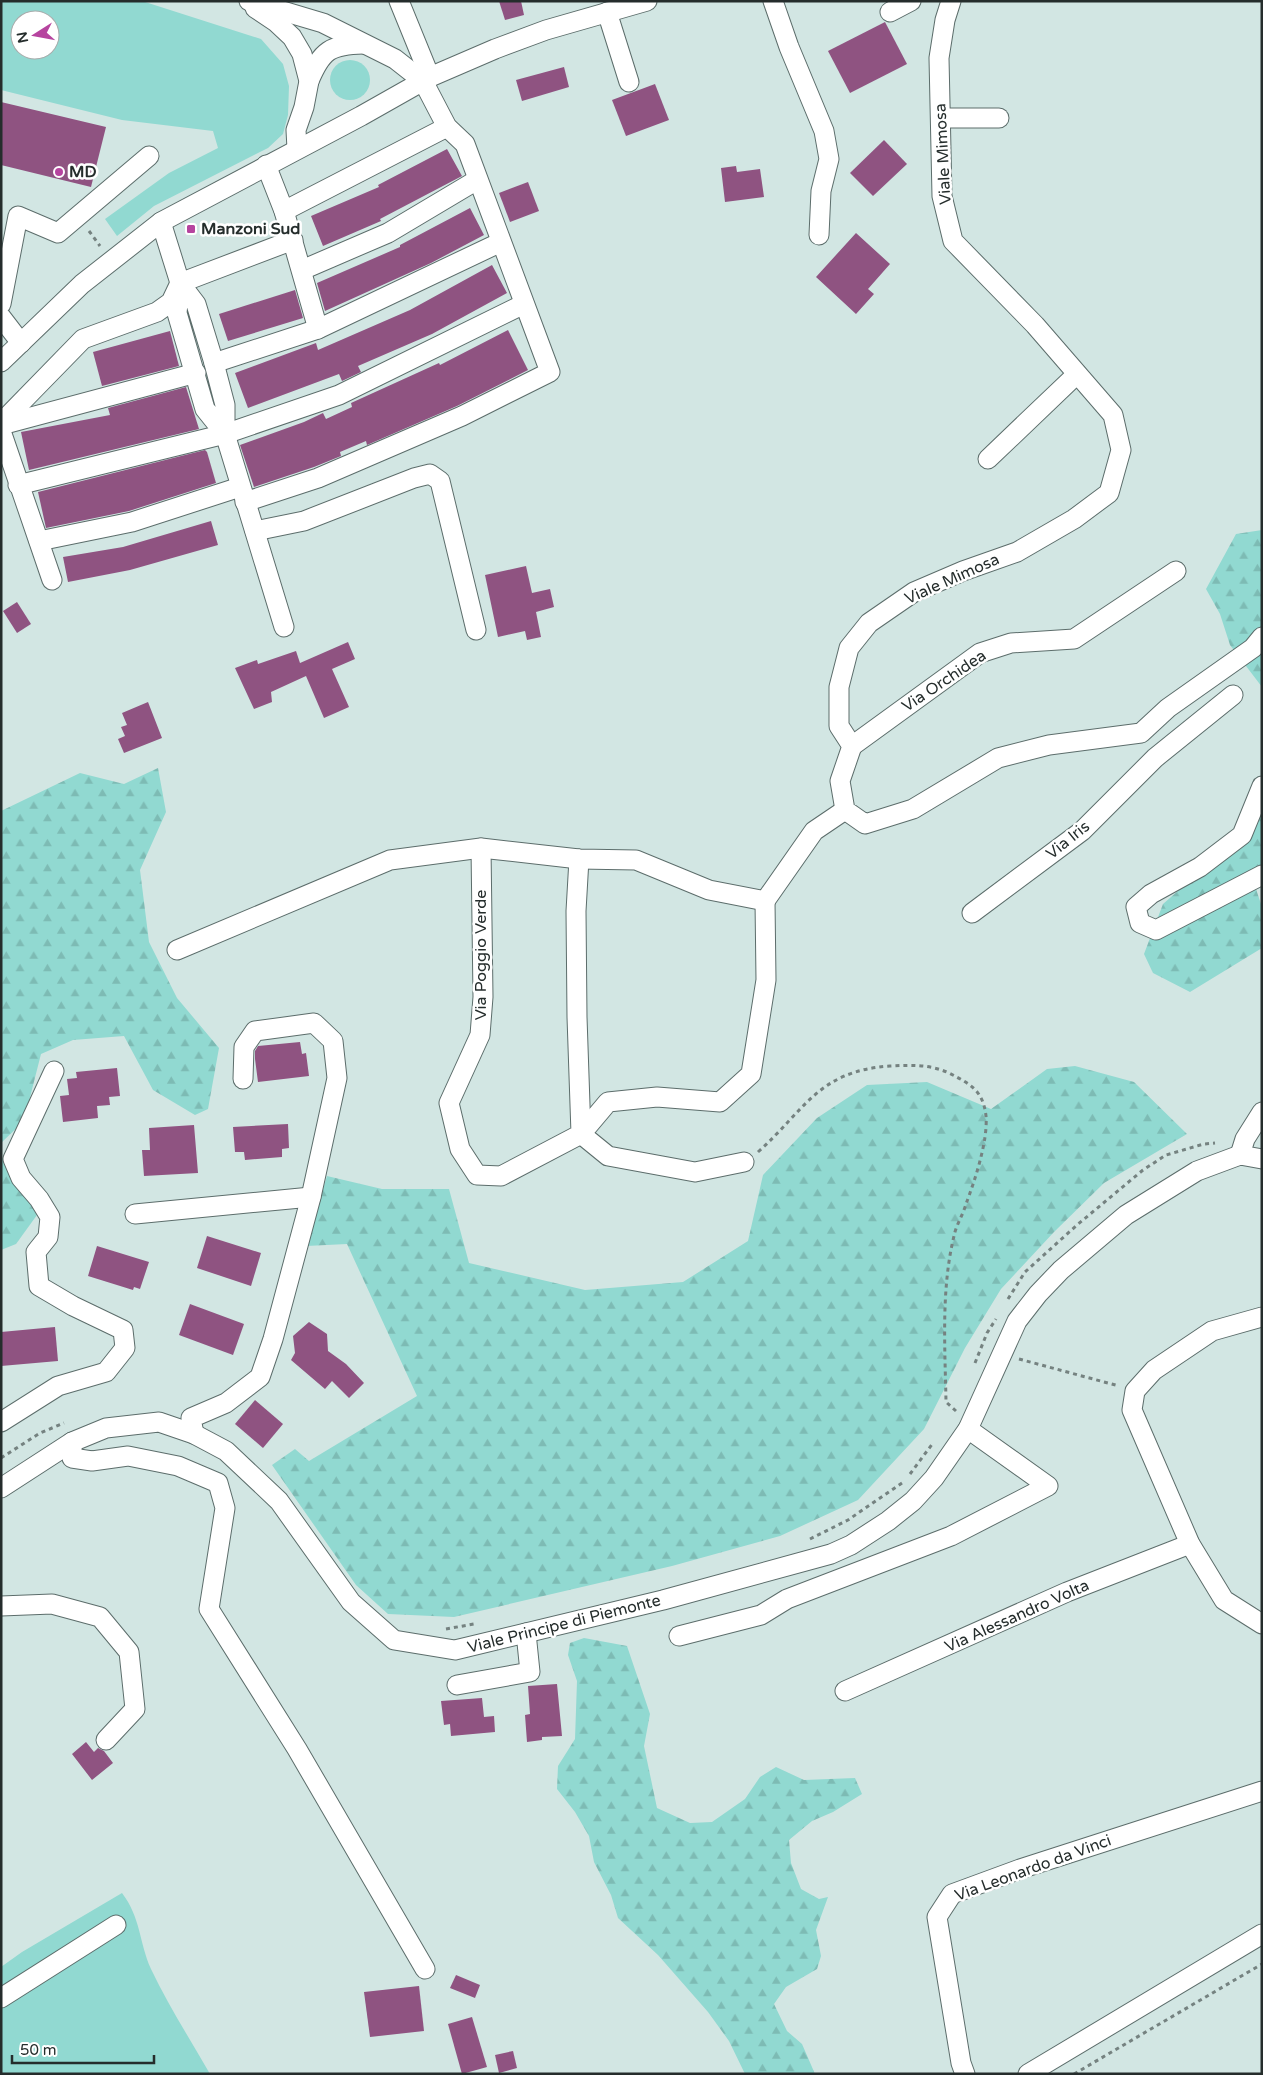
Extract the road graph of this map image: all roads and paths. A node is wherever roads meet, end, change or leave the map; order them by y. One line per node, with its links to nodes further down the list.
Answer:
1 (248, 1): 9 (street); 11 (street)
2 (399, 1): 10 (street)
3 (647, 1): 7 (street)
4 (773, 1): 23 (street)
5 (911, 1): 8 (street)
6 (951, 1): 13 (street, Viale Mimosa)
7 (600, 9): 10 (street); 12 (street)
8 (890, 12)
9 (365, 44): 10 (street); 11 (street)
10 (427, 79): 15 (street); 16 (street)
11 (309, 81): 16 (street)
12 (629, 82)
13 (941, 118): 14 (street); 37 (street, Viale Mimosa)
14 (999, 118)
15 (447, 127): 19 (street); 20 (street)
16 (297, 149): 18 (street)
17 (149, 156): 21 (street)
18 (266, 165): 20 (street); 22 (street)
19 (477, 180): 25 (street); 27 (street)
20 (284, 210): 24 (street)
21 (78, 216): 26 (path); 29 (street)
22 (161, 222): 26 (street); 28 (street)
23 (819, 235)
24 (293, 240): 27 (street); 28 (street)
25 (501, 242): 30 (street); 32 (street)
26 (111, 260): 33 (street)
27 (302, 270): 32 (street)
28 (180, 283): 35 (street); 36 (street); 38 (street)
29 (1, 304)
30 (524, 304): 40 (street); 43 (street)
31 (1, 317): 33 (street)
32 (318, 329): 35 (street)
33 (21, 343): 34 (street)
34 (1, 362)
35 (214, 363): 40 (street)
36 (196, 373): 38 (street); 40 (street)
37 (1077, 374): 41 (street); 53 (street, Viale Mimosa)
38 (1, 424)
39 (1, 431): 42 (street)
40 (225, 434): 42 (street); 43 (street)
41 (988, 460)
42 (18, 485): 45 (street)
43 (243, 495): 44 (street); 45 (street)
44 (255, 531): 48 (street); 49 (street)
45 (39, 541): 47 (street)
46 (1176, 571): 53 (street, Via Orchidea)
47 (52, 580)
48 (284, 627)
49 (476, 630)
50 (1262, 637): 52 (street)
51 (1233, 696): 54 (street, Via Iris)
52 (1141, 733): 54 (street); 56 (street)
53 (852, 746): 56 (street)
54 (1155, 758): 61 (street, Via Iris)
55 (1262, 786): 59 (street)
56 (845, 810): 60 (street)
57 (481, 848): 58 (street); 62 (street); 66 (street, Via Poggio Verde)
58 (579, 859): 60 (street); 66 (street)
59 (1262, 876)
60 (765, 901): 66 (street, Via Poggio Verde)
61 (972, 913)
62 (177, 950)
63 (54, 1072): 81 (street)
64 (243, 1079): 70 (street)
65 (1262, 1112): 67 (street)
66 (581, 1134): 69 (street)
67 (1242, 1147): 68 (street); 72 (path); 75 (street, Viale Principe di Piemonte)
68 (1262, 1159)
69 (744, 1162): 79 (path)
70 (311, 1197): 71 (street); 84 (street)
71 (135, 1214)
72 (1006, 1303)
73 (1262, 1317): 77 (street)
74 (996, 1318): 76 (path)
75 (1002, 1354): 77 (path); 83 (street, Viale Principe di Piemonte)
76 (973, 1369)
77 (1135, 1391): 90 (street)
78 (960, 1403): 79 (path)
79 (956, 1412): 80 (path)
80 (951, 1419)
81 (1, 1422)
82 (66, 1422): 87 (path)
83 (968, 1428): 95 (street, Viale Principe di Piemonte); 96 (street)
84 (194, 1434): 85 (street, Viale Principe di Piemonte); 95 (street, Viale Principe di Piemonte)
85 (72, 1442): 88 (street, Viale Principe di Piemonte); 104 (street)
86 (933, 1442): 89 (path)
87 (1, 1458)
88 (1, 1488)
89 (803, 1541)
90 (1190, 1544): 93 (street); 98 (street, Via Alessandro Volta)
91 (1, 1606): 99 (street)
92 (479, 1624): 94 (path)
93 (1262, 1624)
94 (441, 1629)
95 (526, 1633): 97 (street)
96 (679, 1636)
97 (457, 1686)
98 (845, 1691)
99 (106, 1740)
100 (1262, 1791): 106 (street, Via Leonardo da Vinci)
101 (116, 1924): 105 (street)
102 (1262, 1934): 107 (street)
103 (1262, 1964): 108 (path)
104 (425, 1969)
105 (1, 1998)
106 (965, 2074)
107 (1028, 2074)
108 (1074, 2074)

